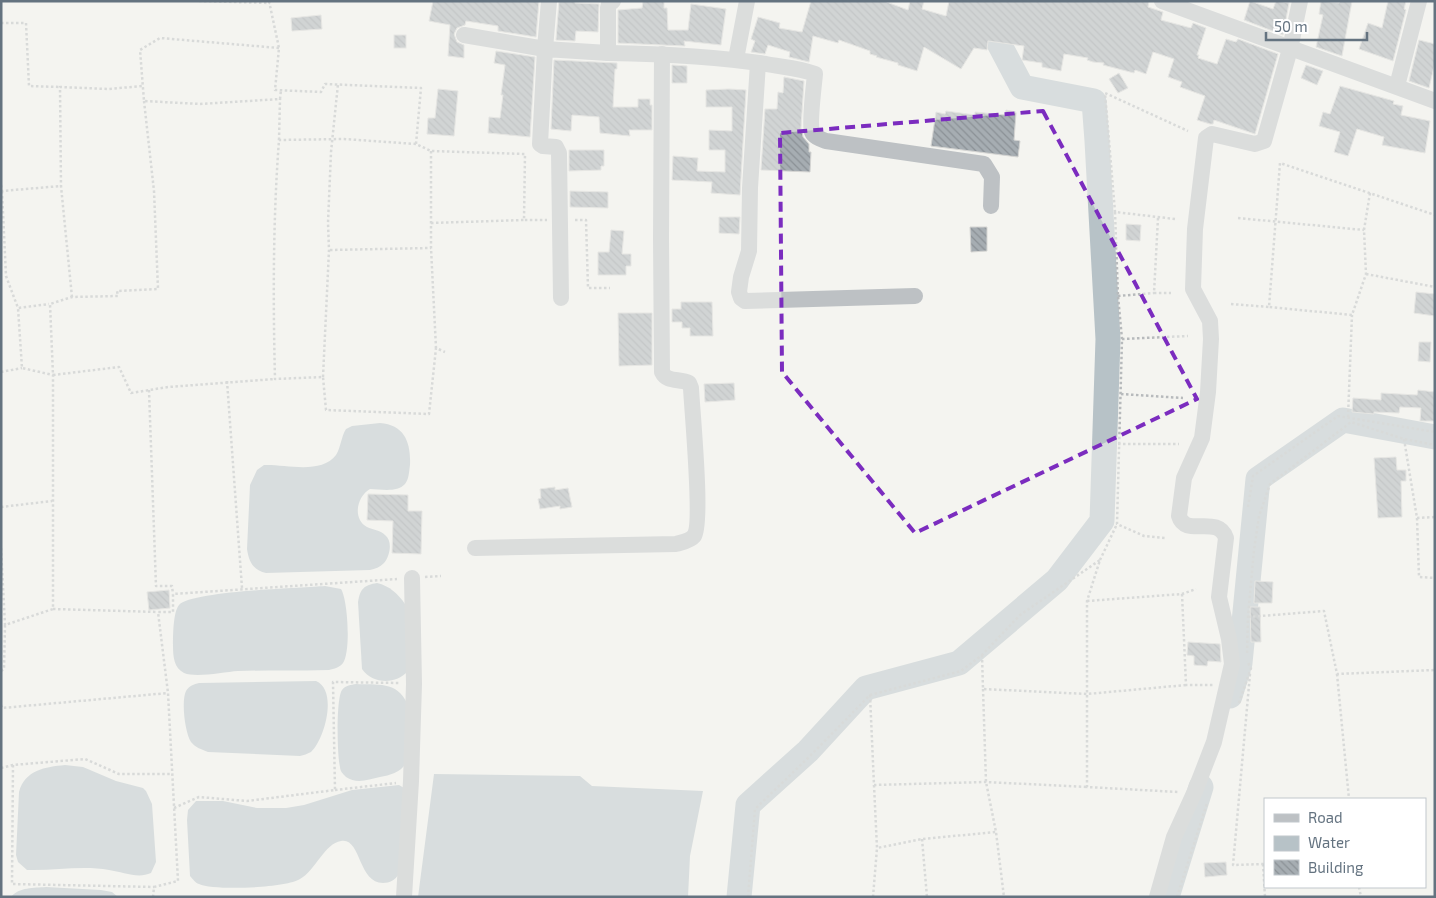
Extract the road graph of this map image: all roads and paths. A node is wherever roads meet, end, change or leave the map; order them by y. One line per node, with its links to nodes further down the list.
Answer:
1 (199, 1): 7 (path)
2 (548, 1): 12 (street)
3 (613, 1): 14 (street)
4 (747, 1): 16 (street)
5 (1300, 1): 13 (street)
6 (1418, 1): 20 (street)
7 (269, 2): 11 (path)
8 (1171, 3): 13 (street)
9 (1, 23): 21 (path)
10 (464, 34): 12 (street)
11 (279, 48): 19 (path); 22 (path)
12 (544, 49): 14 (street); 43 (street)
13 (1290, 49): 20 (street); 141 (street)
14 (608, 53): 15 (street)
15 (662, 54): 16 (street); 90 (street)
16 (736, 59): 17 (street)
17 (758, 63): 35 (street); 54 (street)
18 (338, 84): 22 (path); 27 (path); 29 (path)
19 (143, 86): 21 (path); 24 (path)
20 (1397, 86): 25 (street)
21 (60, 87): 32 (path)
22 (281, 90): 23 (path)
23 (280, 99): 24 (path); 28 (path)
24 (144, 101): 56 (path)
25 (1435, 101)
26 (1188, 131): 37 (path)
27 (332, 139): 28 (path); 29 (path); 48 (path)
28 (279, 140): 71 (path)
29 (416, 144): 30 (path)
30 (431, 150): 42 (path); 45 (path)
31 (1, 185): 33 (path)
32 (61, 186): 33 (path); 56 (path)
33 (2, 191): 36 (path)
34 (1370, 193): 38 (path); 44 (path); 46 (path)
35 (990, 206)
36 (2, 207): 61 (path)
37 (1115, 212): 39 (path); 55 (path)
38 (1435, 215)
39 (1158, 218): 41 (path); 52 (path)
40 (1238, 218): 44 (path)
41 (1175, 219)
42 (524, 220): 43 (path); 45 (path)
43 (561, 220): 51 (path); 57 (street)
44 (1277, 222): 46 (path); 60 (path)
45 (432, 223): 47 (path)
46 (1364, 230): 49 (path)
47 (431, 248): 48 (path); 65 (path)
48 (329, 250): 70 (path)
49 (1366, 274): 50 (path); 62 (path)
50 (1435, 287)
51 (610, 288)
52 (1154, 293): 53 (path); 55 (path)
53 (1171, 293)
54 (915, 296)
55 (1118, 296): 64 (path)
56 (72, 297): 58 (path)
57 (561, 298)
58 (50, 304): 61 (path); 69 (path)
59 (1231, 304): 60 (path)
60 (1269, 306): 62 (path)
61 (18, 308): 67 (path)
62 (1352, 314): 76 (path)
63 (1188, 336): 64 (path)
64 (1122, 339): 74 (path)
65 (436, 348): 66 (path); 70 (path)
66 (445, 352)
67 (22, 368): 68 (path); 69 (path)
68 (1, 372)
69 (53, 375): 73 (path); 82 (path)
70 (323, 377): 71 (path)
71 (275, 379): 72 (path)
72 (227, 381): 73 (path); 95 (path)
73 (150, 390): 97 (path)
74 (1121, 394): 75 (path); 79 (path)
75 (1184, 398)
76 (1348, 417): 77 (path); 84 (path)
77 (1435, 432)
78 (1404, 439): 81 (path); 86 (path); 102 (path)
79 (1118, 444): 80 (path); 87 (path)
80 (1179, 444)
81 (1435, 445)
82 (52, 500): 83 (path); 100 (path)
83 (1, 507)
84 (1248, 507)
85 (1435, 517): 86 (path)
86 (1417, 518): 94 (path)
87 (1117, 524): 88 (path); 91 (path)
88 (1165, 538)
89 (1, 548): 103 (path)
90 (475, 548)
91 (1100, 560): 99 (path); 104 (path)
92 (441, 576): 93 (path)
93 (412, 578): 95 (path); 109 (street)
94 (1435, 578)
95 (242, 588): 97 (path)
96 (1196, 589): 98 (path)
97 (172, 594): 101 (path)
98 (1182, 594): 99 (path); 110 (path)
99 (1087, 601): 114 (path)
100 (53, 609): 101 (path); 103 (path)
101 (158, 612): 113 (path)
102 (1248, 616): 105 (path); 108 (path)
103 (6, 626): 106 (path)
104 (982, 655): 112 (path); 115 (path)
105 (1251, 668): 116 (path); 133 (path)
106 (1, 670)
107 (1435, 670): 108 (path)
108 (1337, 674): 128 (path)
109 (414, 684): 121 (street); 125 (path)
110 (1186, 685): 111 (path); 114 (path)
111 (1220, 685)
112 (983, 689): 114 (path); 122 (path)
113 (168, 693): 117 (path); 120 (path)
114 (1087, 694): 124 (path)
115 (870, 695): 123 (path); 137 (path)
116 (1239, 705)
117 (1, 707)
118 (13, 765): 119 (path); 120 (path); 134 (path)
119 (1, 768)
120 (172, 774): 129 (path)
121 (412, 781): 125 (path); 136 (street)
122 (986, 782): 123 (path); 124 (path); 130 (path)
123 (874, 785): 132 (path)
124 (1087, 787): 126 (path)
125 (335, 790): 129 (path)
126 (1178, 792)
127 (1209, 796): 142 (path)
128 (1349, 798)
129 (174, 808): 134 (path)
130 (996, 832): 131 (path); 140 (path)
131 (922, 839): 132 (path); 139 (path)
132 (877, 848): 138 (path)
133 (1264, 864)
134 (154, 886): 135 (path)
135 (154, 897)
136 (404, 897)
137 (748, 897)
138 (873, 897)
139 (927, 897)
140 (1004, 897)
141 (1157, 897)
142 (1177, 897)

